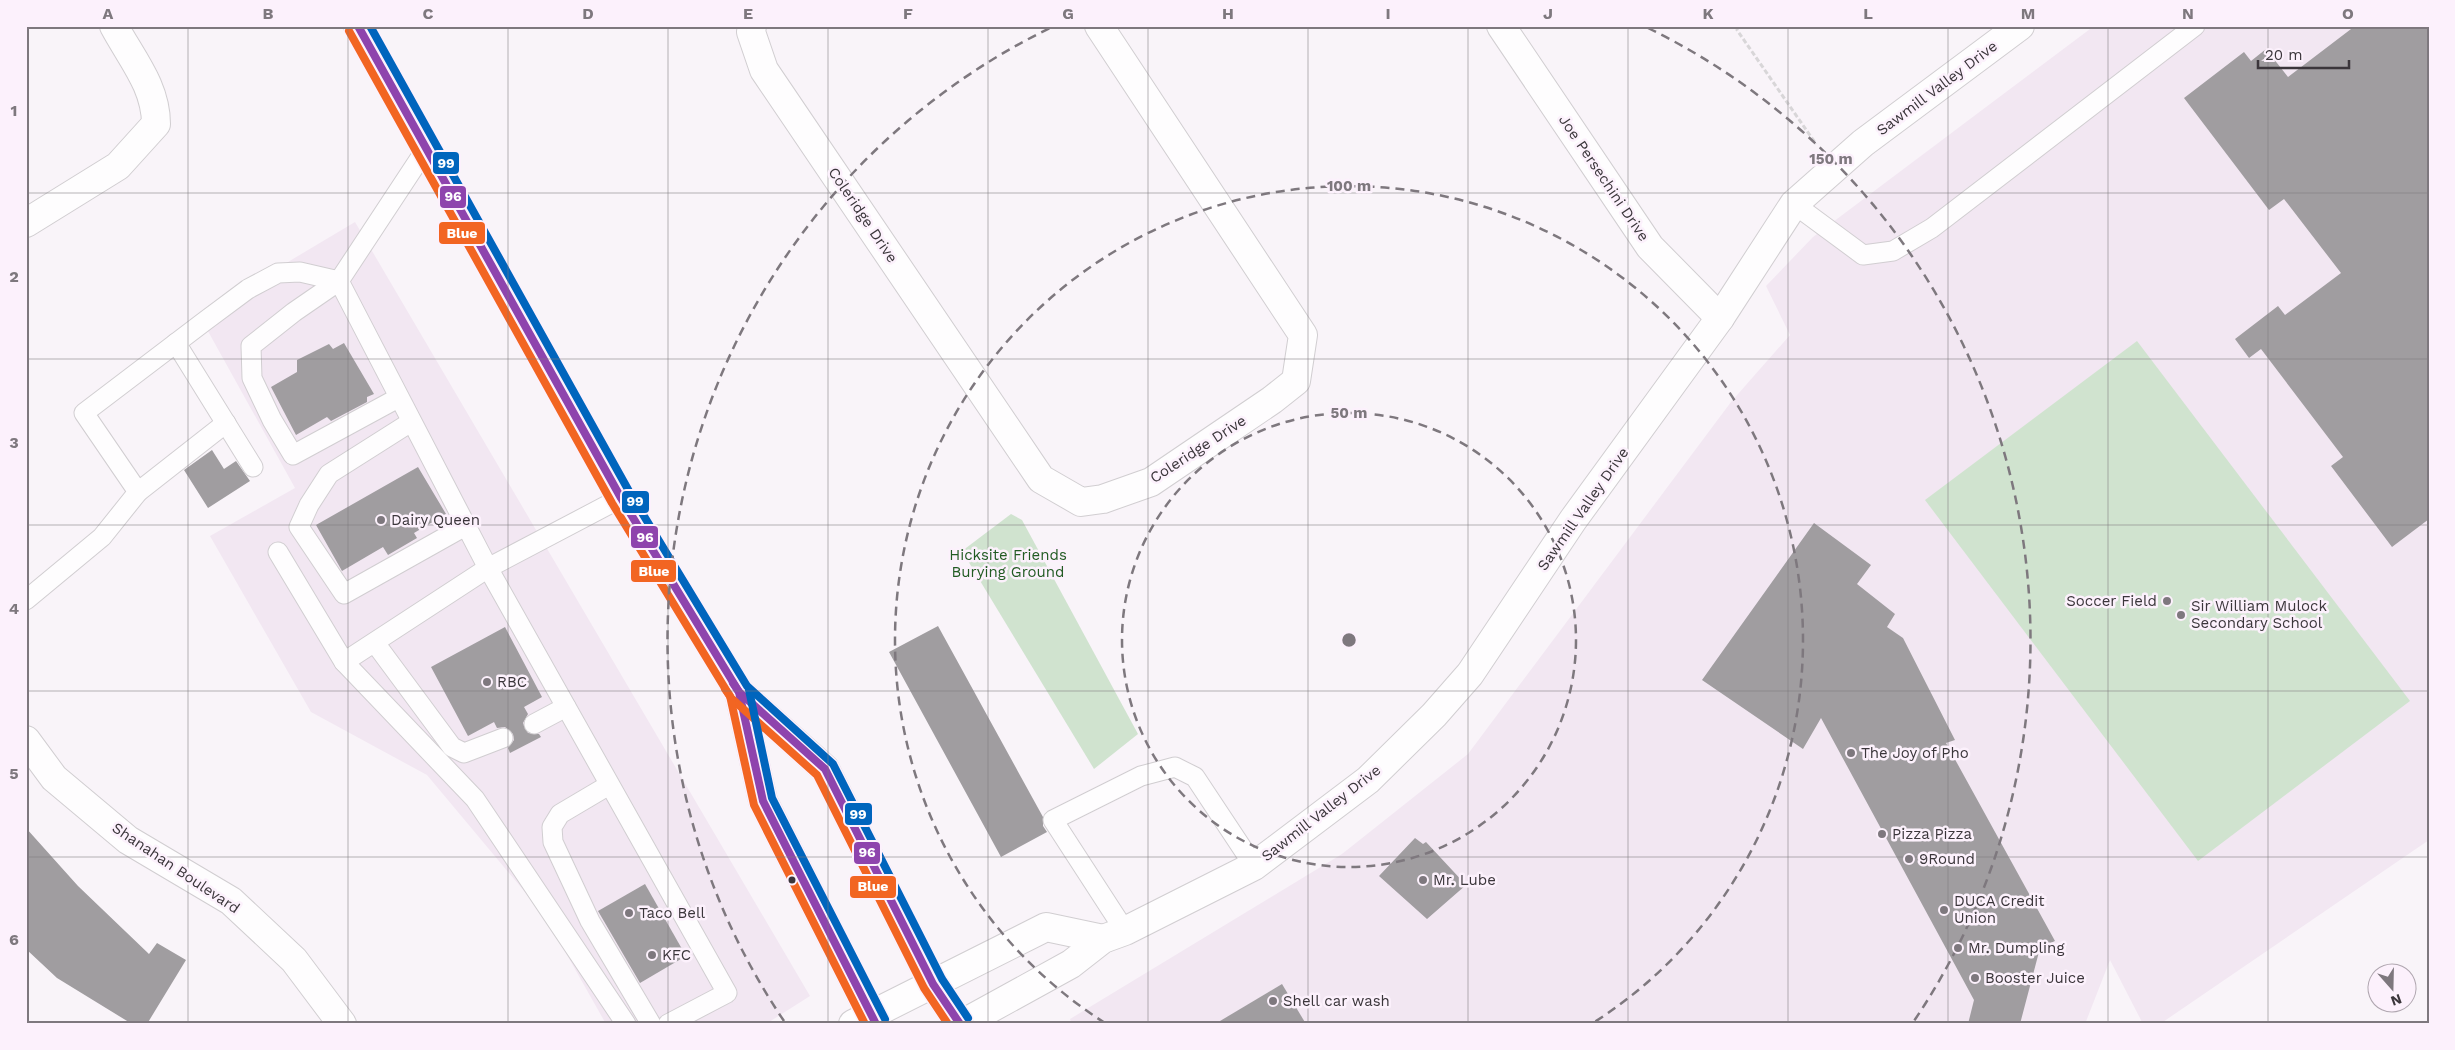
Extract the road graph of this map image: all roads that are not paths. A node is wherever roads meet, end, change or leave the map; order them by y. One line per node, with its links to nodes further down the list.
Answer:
1 (114, 26): 10 (street)
2 (358, 26): 8 (main road)
3 (752, 26): 4 (street, Coleridge Drive)
4 (1099, 26)
5 (1500, 26): 12 (street, Joe Persechini Drive)
6 (2020, 26): 9 (street, Sawmill Valley Drive)
7 (2195, 26): 9 (lane)
8 (426, 149): 11 (lane); 19 (main road)
9 (1794, 204): 12 (street, Sawmill Valley Drive)
10 (26, 223)
11 (339, 281): 13 (lane); 14 (lane); 14 (lane)
12 (1720, 318): 32 (street, Sawmill Valley Drive)
13 (176, 343): 16 (lane); 18 (lane)
14 (398, 398): 15 (lane)
15 (411, 422): 20 (lane); 20 (lane)
16 (226, 423): 17 (lane); 18 (lane)
17 (253, 466)
18 (138, 492): 23 (lane)
19 (621, 498): 22 (lane); 26 (main road)
20 (467, 525): 22 (lane)
21 (278, 552): 25 (lane)
22 (488, 568): 24 (lane); 27 (lane)
23 (26, 600)
24 (375, 643): 25 (lane); 29 (lane)
25 (344, 662): 37 (lane)
26 (739, 692): 34 (main road); 35 (main road)
27 (566, 707): 28 (lane); 31 (lane)
28 (534, 724)
29 (503, 738)
30 (26, 740): 36 (street, Shanahan Boulevard)
31 (609, 785): 38 (lane); 39 (lane)
32 (1254, 866): 33 (street, Sawmill Valley Drive); 33 (lane)
33 (1114, 935): 34 (street); 40 (street, Sawmill Valley Drive)
34 (933, 984): 35 (street); 40 (main road)
35 (867, 1021)
36 (342, 1024)
37 (626, 1024)
38 (651, 1024)
39 (668, 1024)
40 (961, 1024)

